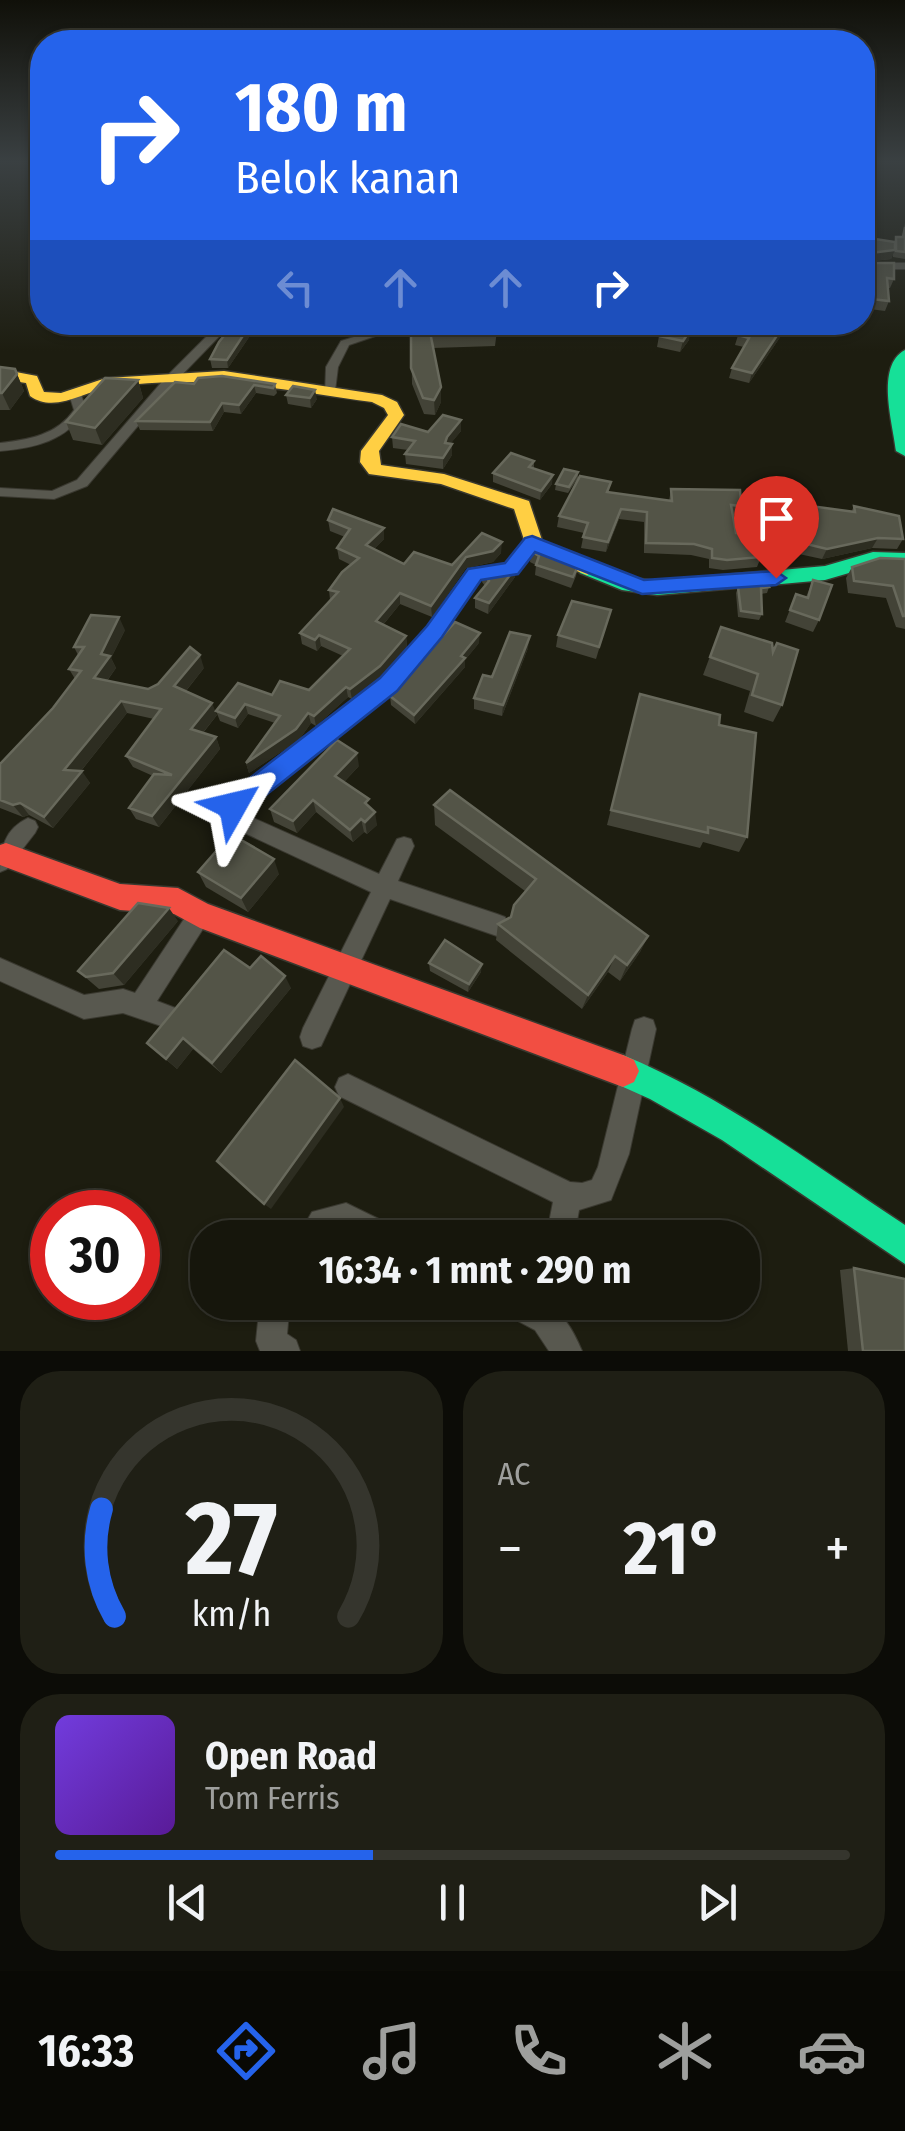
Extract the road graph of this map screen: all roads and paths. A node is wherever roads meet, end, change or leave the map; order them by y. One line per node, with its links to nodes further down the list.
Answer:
1 (875, 266): 2 (street)
2 (905, 266)
3 (215, 335): 7 (street)
4 (371, 335): 8 (street)
5 (905, 354): 11 (street)
6 (0, 374): 9 (street)
7 (171, 378): 8 (street); 9 (street); 12 (street)
8 (329, 391): 13 (street)
9 (75, 394): 10 (street)
10 (0, 448)
11 (905, 451)
12 (0, 492)
13 (532, 543): 14 (street); 17 (street)
14 (905, 560)
15 (10, 843): 18 (street)
16 (404, 846): 17 (street)
17 (384, 887): 19 (street); 20 (street)
18 (200, 914): 20 (street); 22 (street)
19 (497, 925)
20 (346, 964): 25 (street); 26 (street)
21 (0, 970): 22 (street)
22 (139, 1008): 23 (street)
23 (170, 1017)
24 (644, 1029): 26 (street)
25 (312, 1037)
26 (630, 1073): 28 (street); 30 (street)
27 (348, 1087): 28 (street)
28 (568, 1195): 29 (street)
29 (563, 1220)
30 (905, 1246)
31 (273, 1320): 33 (street)
32 (552, 1320): 34 (street)
33 (284, 1351)
34 (567, 1351)

